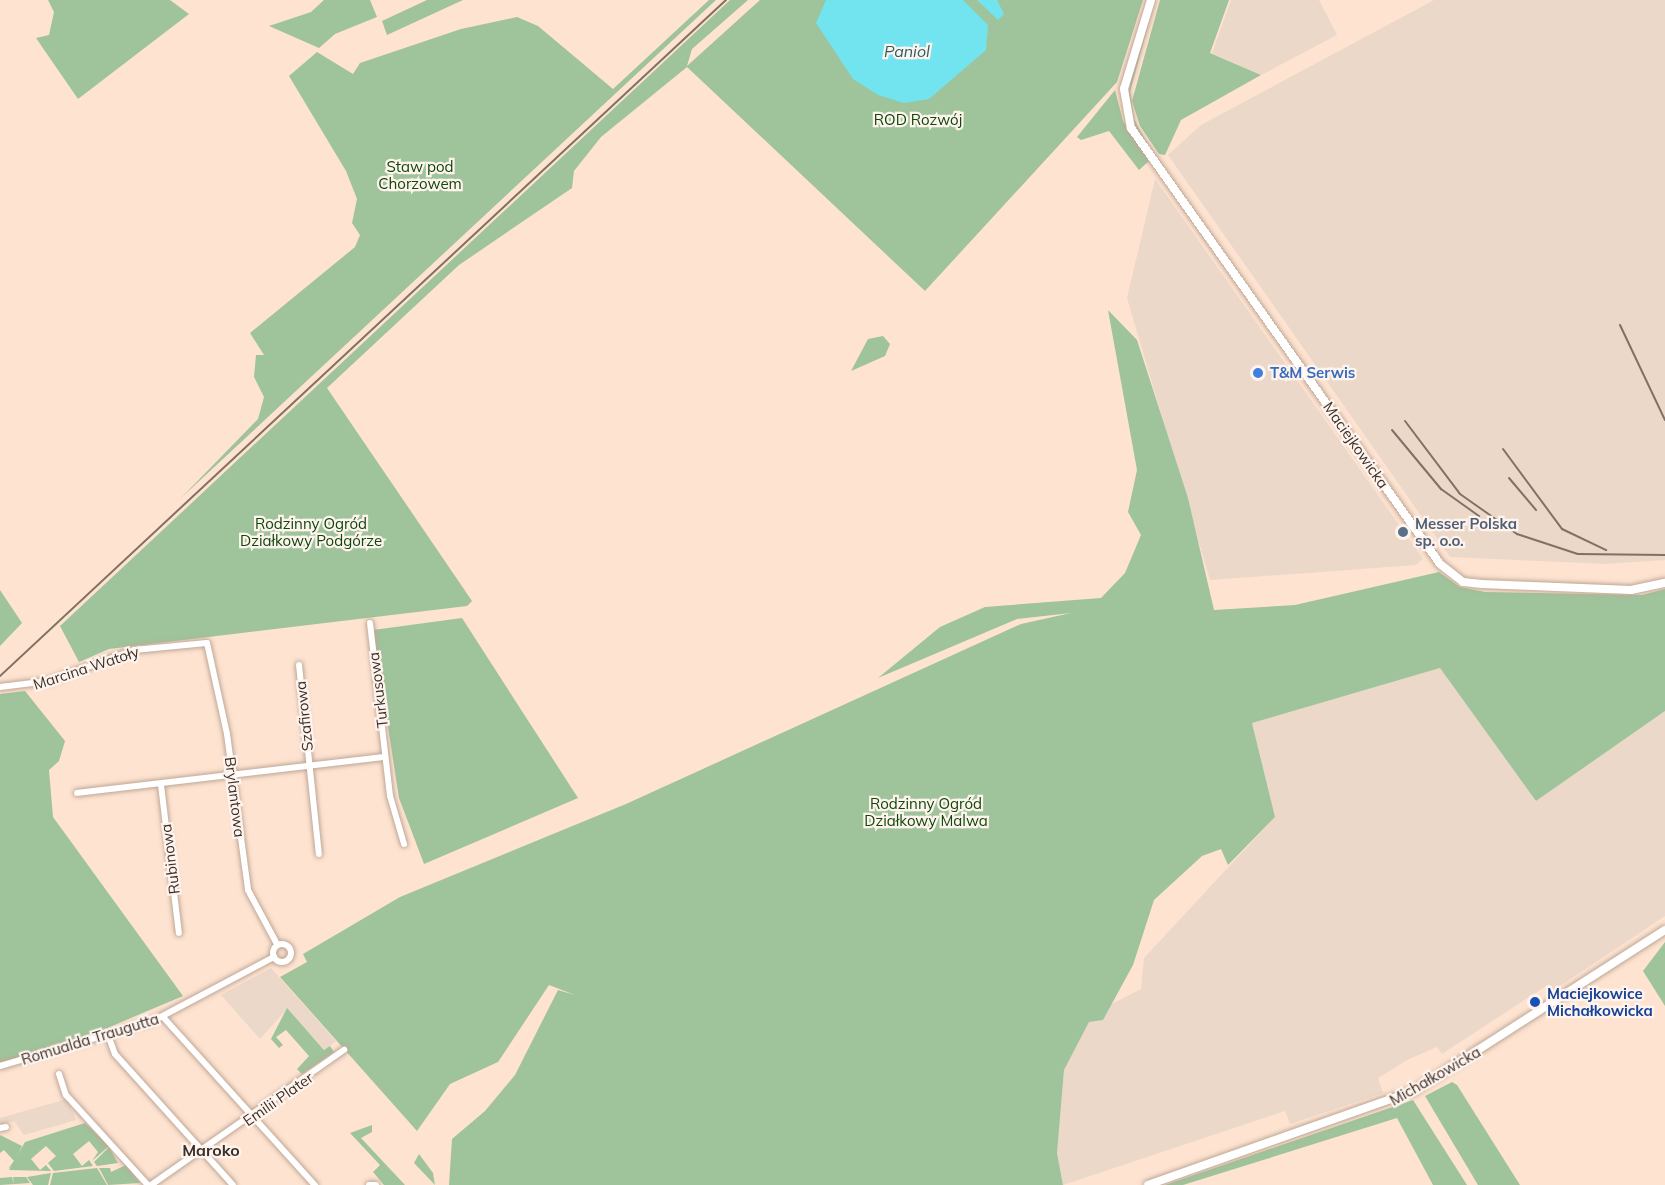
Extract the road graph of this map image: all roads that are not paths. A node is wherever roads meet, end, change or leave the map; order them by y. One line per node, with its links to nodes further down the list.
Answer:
1 (1151, 0): 2 (street, Maciejkowicka)
2 (1665, 583)
3 (370, 623): 7 (street, Turkusowa)
4 (207, 643): 6 (street, Marcina Watoły); 9 (street, Brylantowa)
5 (298, 665): 8 (street, Szafirowa)
6 (0, 687)
7 (386, 757): 8 (street); 12 (street, Turkusowa)
8 (310, 766): 9 (street, Szafirowa); 13 (street, Szafirowa)
9 (233, 776): 10 (street); 16 (street, Brylantowa)
10 (161, 784): 11 (street); 15 (street, Rubinowa)
11 (78, 793)
12 (404, 844)
13 (319, 854)
14 (1665, 930): 28 (street, Michałkowicka)
15 (179, 933)
16 (278, 944): 17 (street); 17 (street, Brylantowa)
17 (273, 957): 18 (street, Romualda Traugutta)
18 (163, 1017): 19 (street, Romualda Traugutta); 23 (street)
19 (108, 1035): 21 (street, Romualda Traugutta); 24 (street)
20 (344, 1050): 23 (street, Emilii Plater)
21 (0, 1066)
22 (59, 1074): 25 (street)
23 (254, 1117): 24 (street, Emilii Plater); 27 (street)
24 (202, 1150): 25 (street, Emilii Plater); 26 (street)
25 (149, 1185)
26 (233, 1185)
27 (315, 1185)
28 (1148, 1185)

